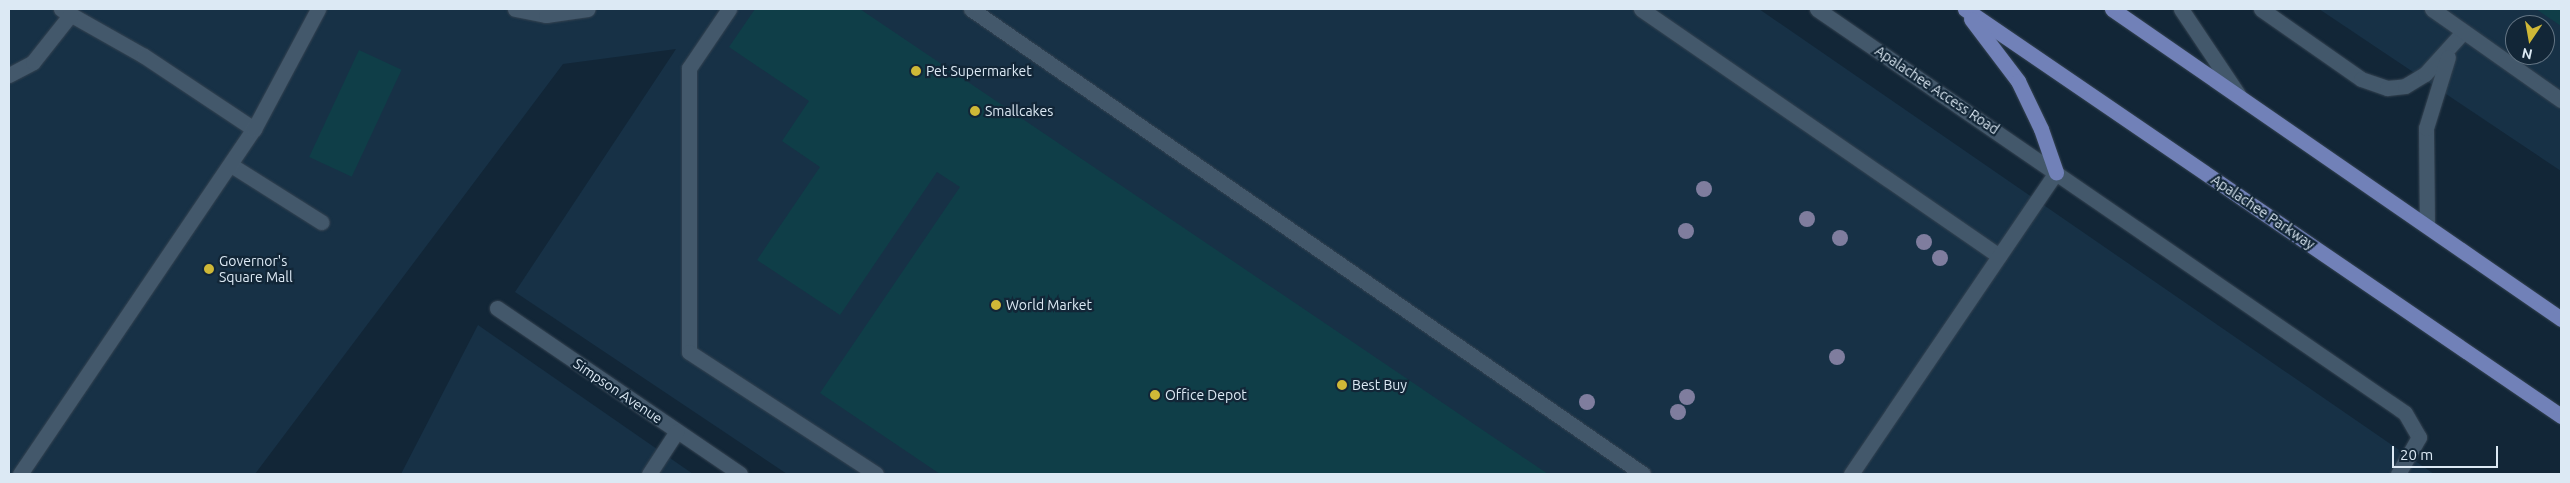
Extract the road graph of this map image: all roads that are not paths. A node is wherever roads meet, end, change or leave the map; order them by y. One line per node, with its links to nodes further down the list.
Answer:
1 (318, 9): 19 (street)
2 (522, 9): 3 (street)
3 (588, 9)
4 (729, 9): 32 (street)
5 (971, 9): 33 (street)
6 (1642, 9): 24 (street)
7 (1817, 9): 21 (street, Apalachee Access Road)
8 (1964, 9): 21 (main road); 27 (main road, Apalachee Parkway)
9 (2112, 9): 17 (main road)
10 (2181, 9): 17 (street)
11 (2261, 9): 15 (street)
12 (2432, 9): 14 (street)
13 (66, 11): 16 (street); 19 (street)
14 (2463, 32): 15 (street); 18 (street)
15 (2450, 52): 23 (street)
16 (9, 75)
17 (2241, 98): 23 (main road)
18 (2561, 100)
19 (254, 129): 20 (street)
20 (231, 165): 22 (street); 29 (street)
21 (2056, 172): 24 (street); 35 (street, Apalachee Access Road)
22 (321, 222)
23 (2427, 226): 26 (main road)
24 (1999, 256): 34 (street)
25 (497, 308): 28 (street, Simpson Avenue)
26 (2561, 319)
27 (2561, 416)
28 (677, 432): 30 (street); 31 (street, Simpson Avenue)
29 (20, 474)
30 (649, 474)
31 (740, 474)
32 (876, 474)
33 (1643, 474)
34 (1851, 474)
35 (2398, 474)

